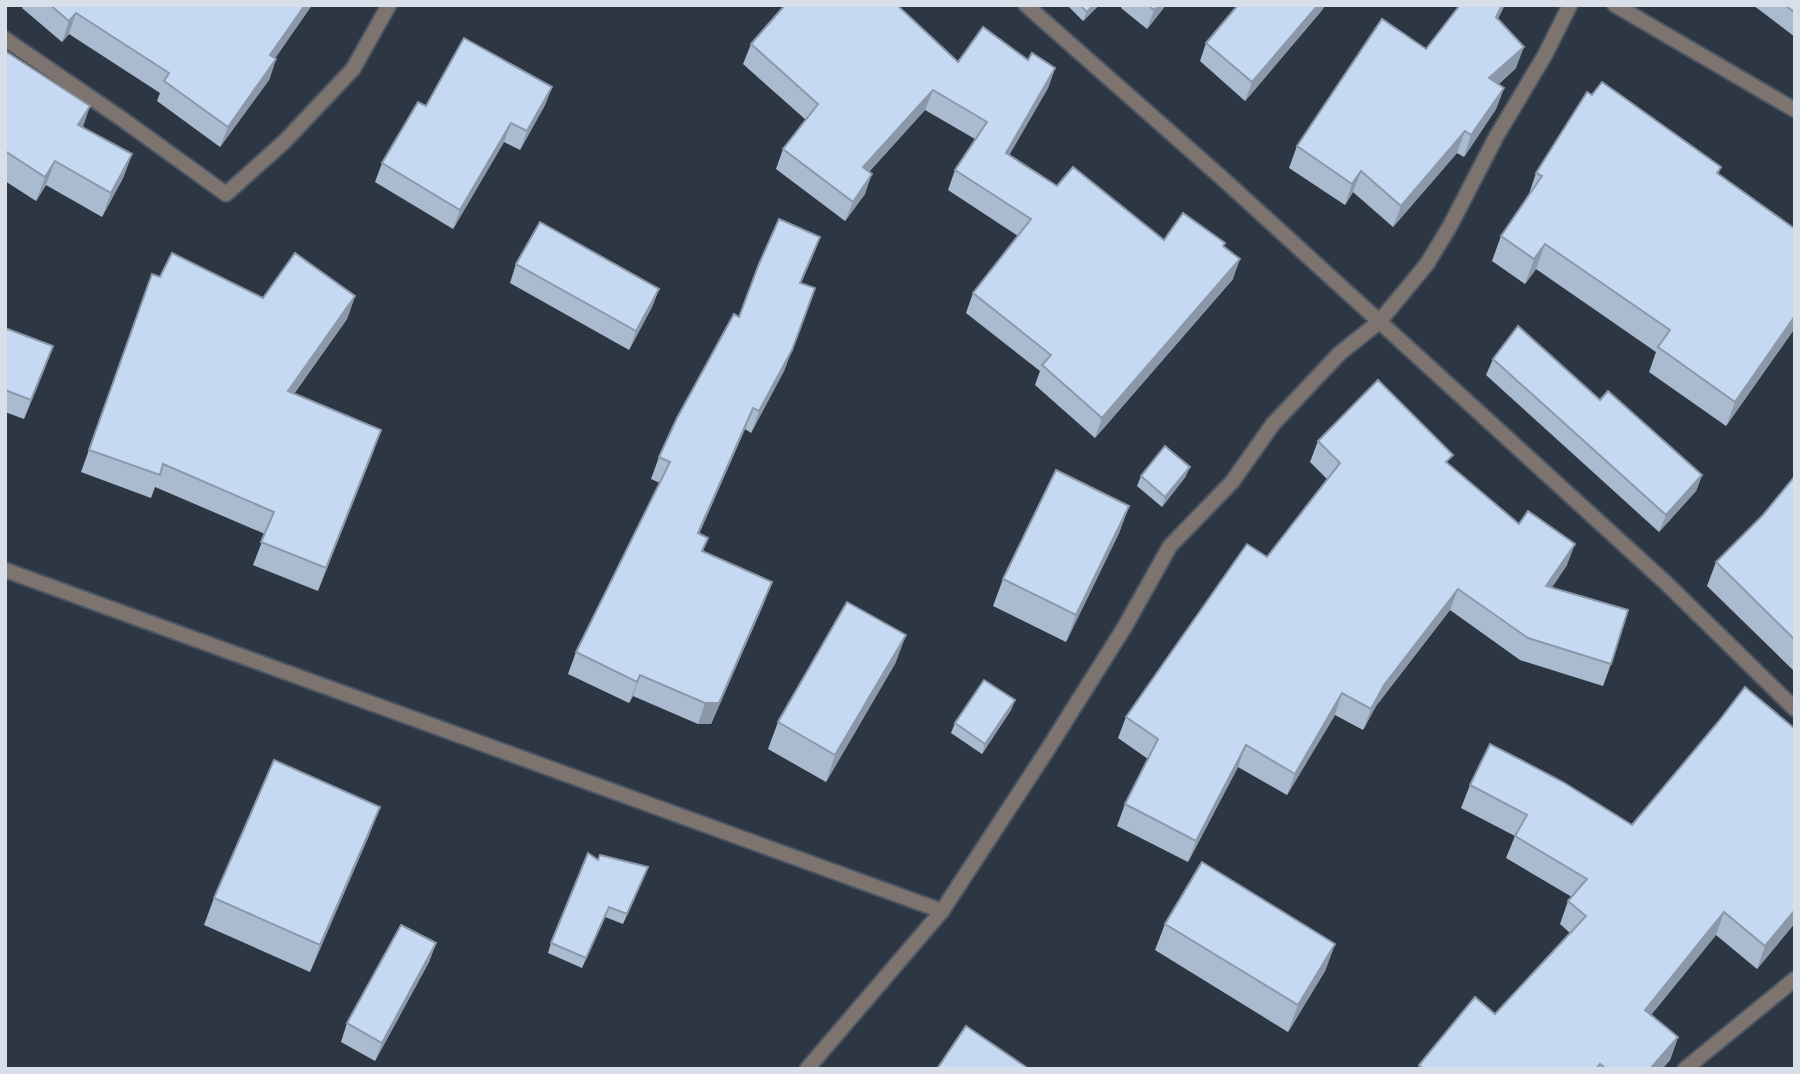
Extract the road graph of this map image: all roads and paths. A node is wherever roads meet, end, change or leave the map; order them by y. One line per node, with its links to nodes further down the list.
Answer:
1 (389, 5): 5 (street)
2 (1026, 5): 7 (street)
3 (1570, 5): 7 (street)
4 (1615, 5): 6 (street)
5 (5, 39)
6 (1795, 110)
7 (1379, 321): 9 (street); 10 (street)
8 (5, 570): 10 (street)
9 (1795, 709)
10 (942, 911): 12 (street)
11 (1795, 979): 13 (street)
12 (807, 1069)
13 (1685, 1069)

